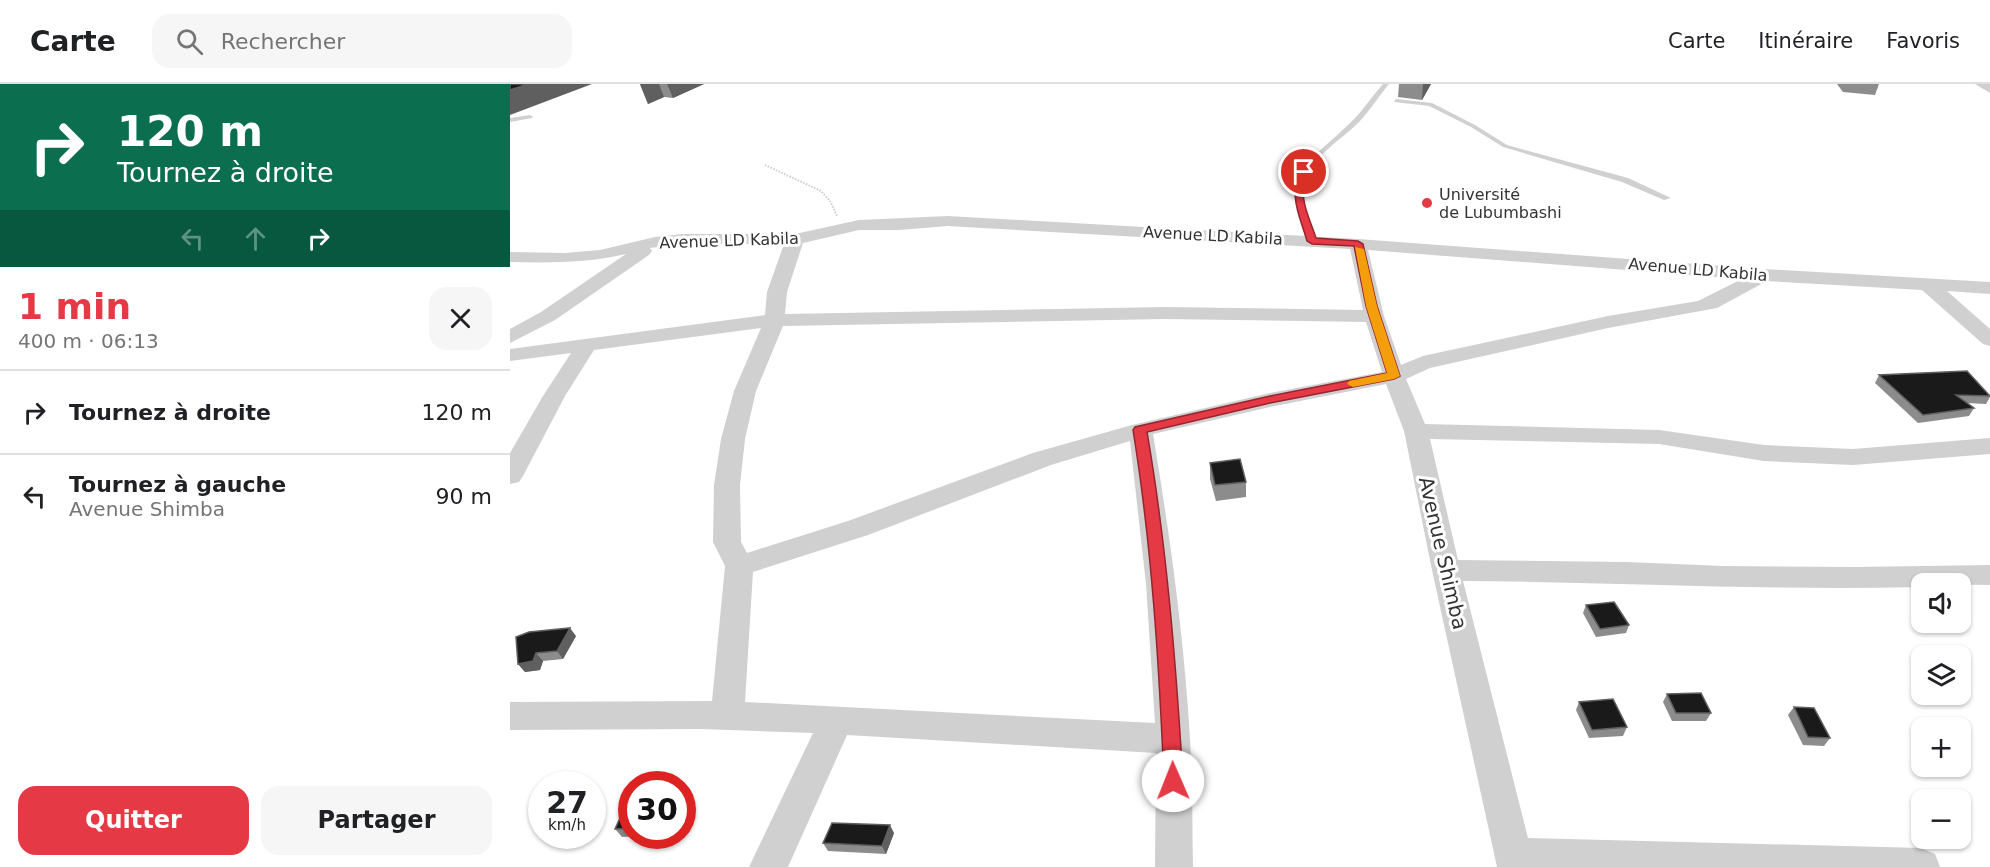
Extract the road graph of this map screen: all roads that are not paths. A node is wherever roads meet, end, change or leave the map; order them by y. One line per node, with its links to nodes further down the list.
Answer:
1 (1386, 84): 9 (lane)
2 (1981, 84): 3 (street)
3 (1990, 89)
4 (1396, 101): 7 (lane)
5 (530, 117): 6 (lane)
6 (510, 120)
7 (1666, 198)
8 (795, 239): 9 (street, Avenue LD Kabila); 10 (street, Avenue LD Kabila); 17 (street)
9 (1312, 241): 11 (street, Avenue LD Kabila)
10 (655, 242): 12 (street, Avenue LD Kabila); 18 (street)
11 (1358, 244): 13 (street, Avenue LD Kabila); 16 (street, Avenue Shimba)
12 (510, 257)
13 (1764, 274): 14 (street, Avenue LD Kabila); 22 (street)
14 (1928, 285): 15 (street, Avenue LD Kabila); 19 (street)
15 (1990, 288)
16 (1374, 316): 17 (street); 22 (street, Avenue Shimba)
17 (775, 320): 20 (street); 27 (street)
18 (510, 337)
19 (1990, 340)
20 (586, 346): 21 (street); 26 (street)
21 (510, 355)
22 (1394, 376): 23 (street); 24 (street, Avenue Shimba)
23 (1140, 430): 27 (street); 33 (street)
24 (1416, 431): 25 (street); 28 (street, Avenue Shimba)
25 (1990, 446)
26 (510, 476)
27 (739, 566): 31 (street)
28 (1446, 570): 29 (street); 34 (street, Avenue Shimba)
29 (1990, 575)
30 (510, 716): 31 (street)
31 (727, 716): 32 (street)
32 (837, 722): 33 (street); 35 (street)
33 (1173, 739): 36 (street)
34 (1515, 862): 37 (street)
35 (768, 867)
36 (1174, 867)
37 (1921, 867)

